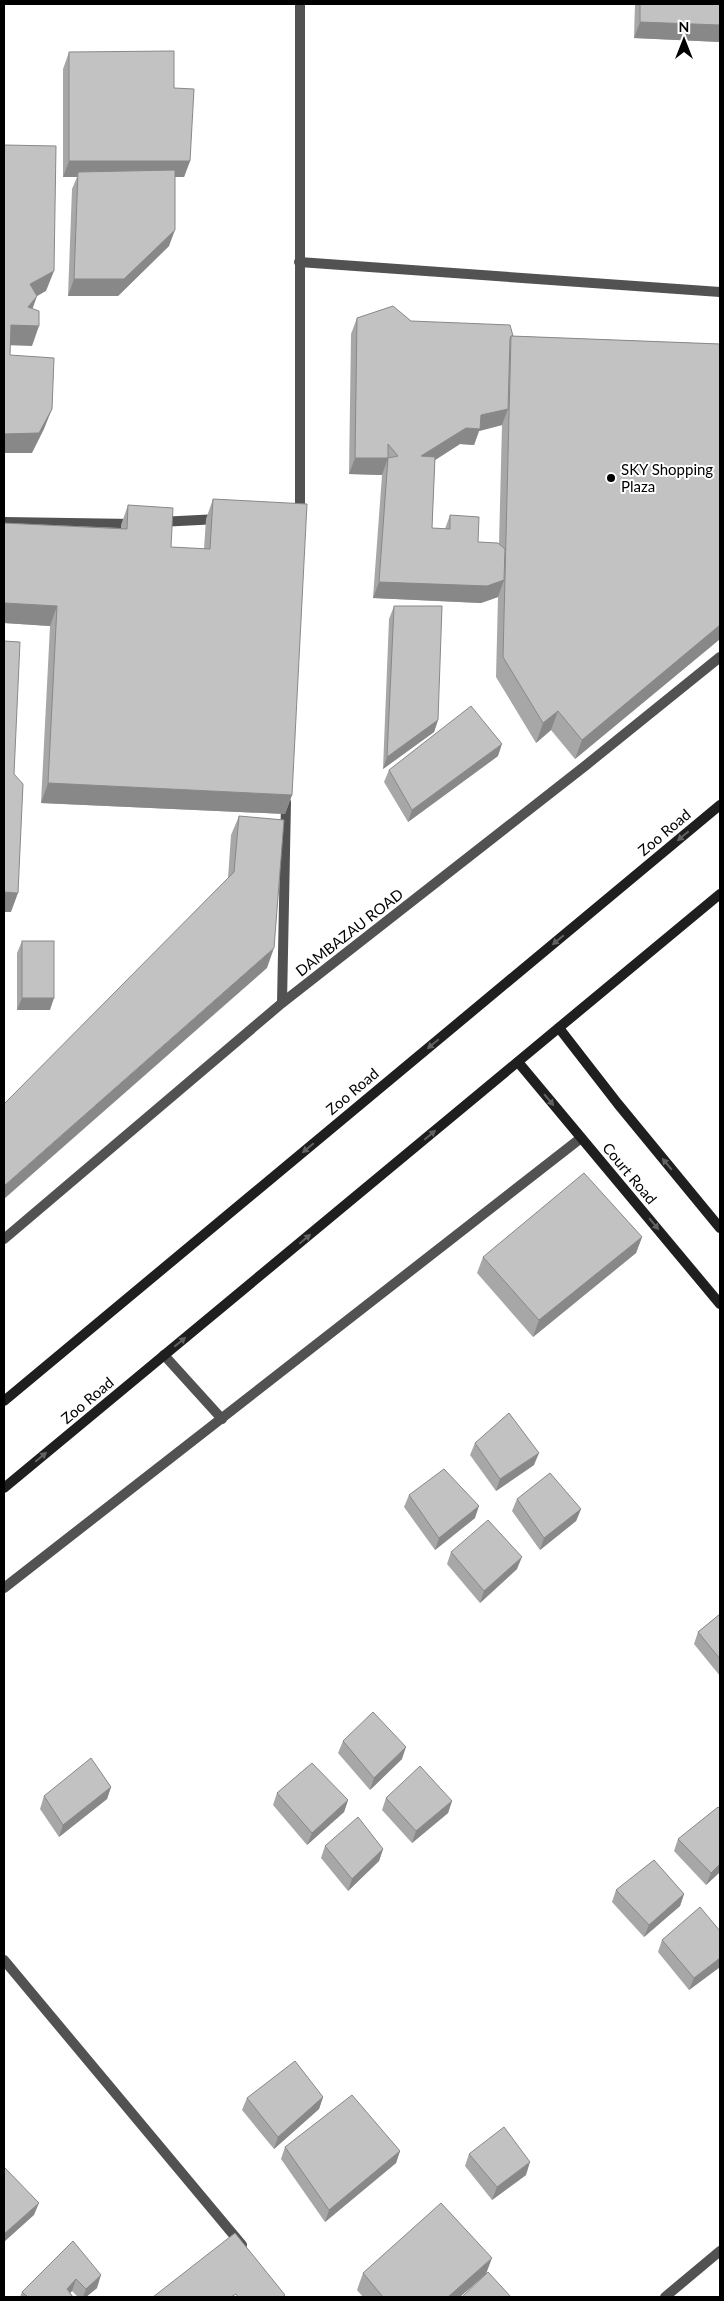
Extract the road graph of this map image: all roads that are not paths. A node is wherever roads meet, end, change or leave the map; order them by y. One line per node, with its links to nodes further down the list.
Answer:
1 (300, 4): 2 (street)
2 (299, 262): 3 (street); 6 (street)
3 (720, 292)
4 (234, 520): 5 (street)
5 (4, 522)
6 (291, 523)
7 (720, 657): 11 (street, DAMBAZAU ROAD)
8 (286, 795): 11 (street)
9 (720, 805): 19 (main road, Zoo Road, one-way to 19)
10 (720, 894): 12 (main road, Zoo Road)
11 (282, 1003): 16 (street, DAMBAZAU ROAD)
12 (560, 1028): 13 (main road, Zoo Road); 15 (main road, one-way to 12)
13 (518, 1062): 14 (main road, Court Road, one-way to 14); 18 (main road, Zoo Road, one-way to 13)
14 (582, 1138): 17 (main road, Court Road, one-way to 17); 20 (street)
15 (720, 1228)
16 (4, 1239)
17 (720, 1304)
18 (164, 1355): 20 (street); 21 (main road, Zoo Road, one-way to 18)
19 (4, 1401)
20 (222, 1419): 22 (street)
21 (4, 1488)
22 (4, 1588)
23 (4, 1960): 24 (street)
24 (247, 2251)
25 (720, 2251): 26 (street)
26 (664, 2297)

